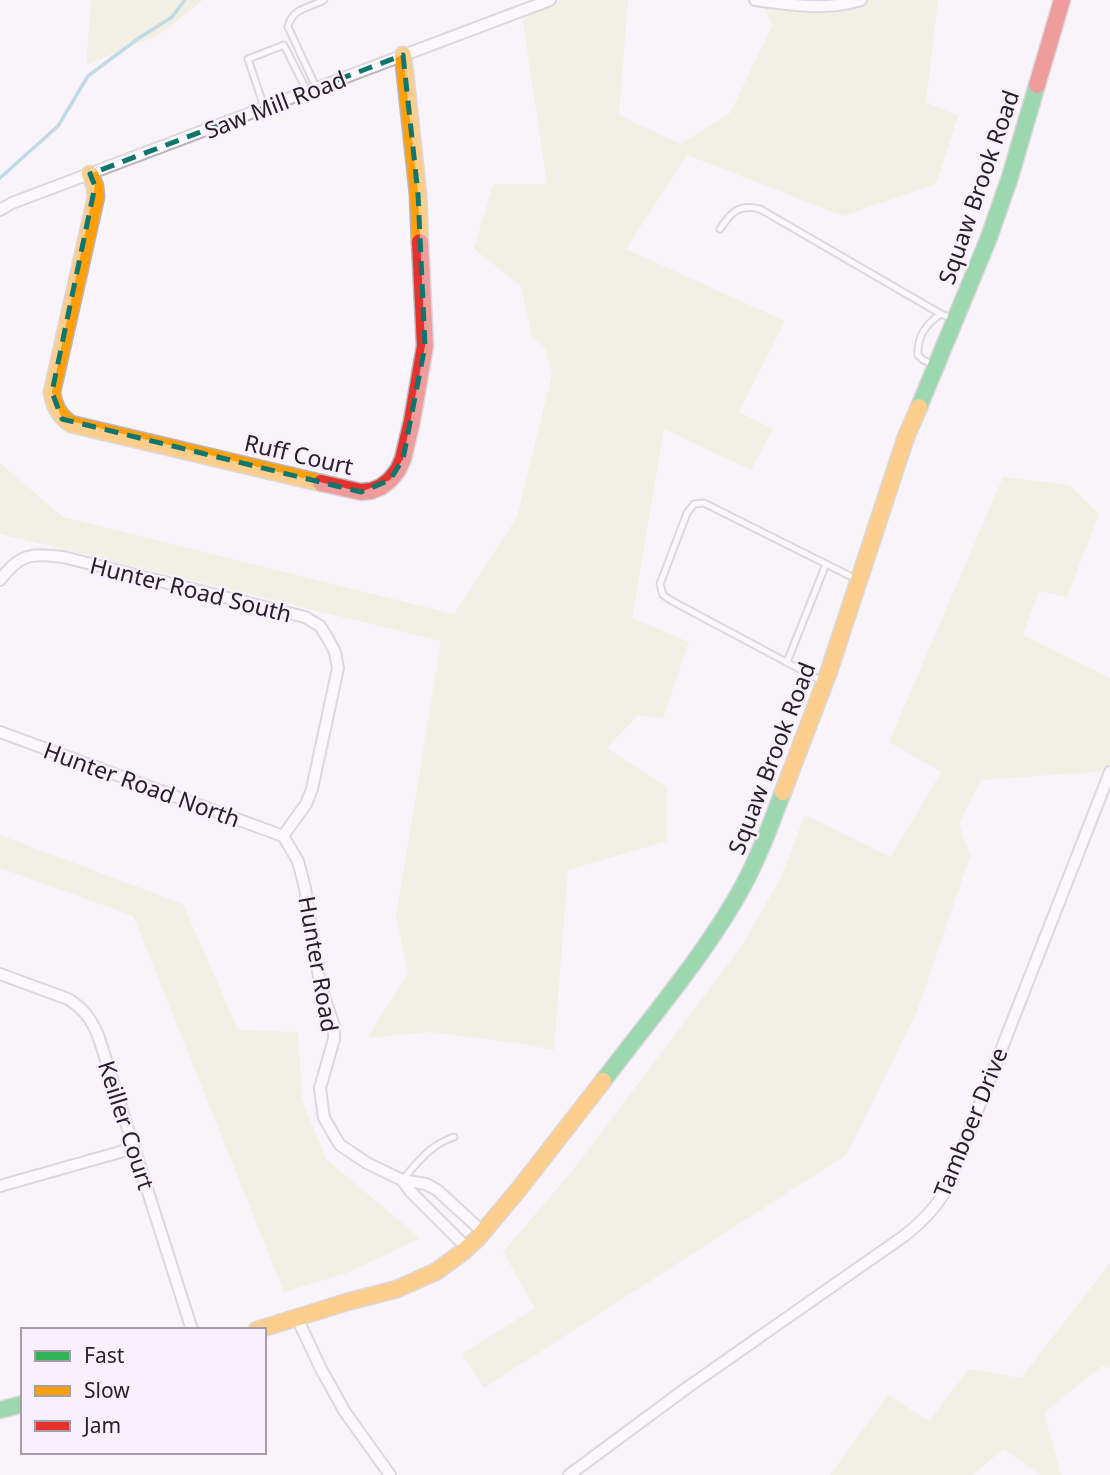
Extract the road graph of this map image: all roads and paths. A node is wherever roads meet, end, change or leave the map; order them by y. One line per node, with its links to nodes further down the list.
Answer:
1 (324, 0): 7 (lane)
2 (550, 0): 6 (street, Saw Mill Road)
3 (755, 0): 4 (street)
4 (861, 0)
5 (1062, 0): 12 (street, Squaw Brook Road)
6 (403, 55): 7 (street, Saw Mill Road); 9 (street, Ruff Court)
7 (312, 89): 8 (street, Saw Mill Road); 8 (lane)
8 (264, 107): 9 (street, Saw Mill Road)
9 (90, 174): 10 (street, Saw Mill Road)
10 (0, 209)
11 (720, 229): 12 (lane)
12 (947, 317): 13 (street, Squaw Brook Road); 13 (lane)
13 (935, 365): 16 (street, Squaw Brook Road)
14 (826, 564): 16 (lane); 17 (lane); 17 (lane)
15 (0, 580): 21 (street, Hunter Road South)
16 (860, 581): 18 (street, Squaw Brook Road)
17 (787, 662): 18 (lane)
18 (825, 682): 27 (street, Squaw Brook Road)
19 (0, 732): 21 (street, Hunter Road North)
20 (1110, 772): 35 (street, Tamboer Drive)
21 (283, 836): 25 (street, Hunter Road)
22 (0, 974): 24 (street, Keiller Court)
23 (454, 1137): 25 (lane)
24 (134, 1148): 26 (street); 30 (street, Keiller Court)
25 (402, 1180): 27 (street, Hunter Road); 28 (street, Hunter Road)
26 (0, 1186)
27 (483, 1232): 28 (street, Squaw Brook Road)
28 (467, 1248): 29 (street, Squaw Brook Road)
29 (297, 1318): 31 (street, Squaw Brook Road); 34 (street)
30 (191, 1328)
31 (264, 1328)
32 (21, 1405): 33 (street)
33 (0, 1410)
34 (390, 1475)
35 (569, 1475)

